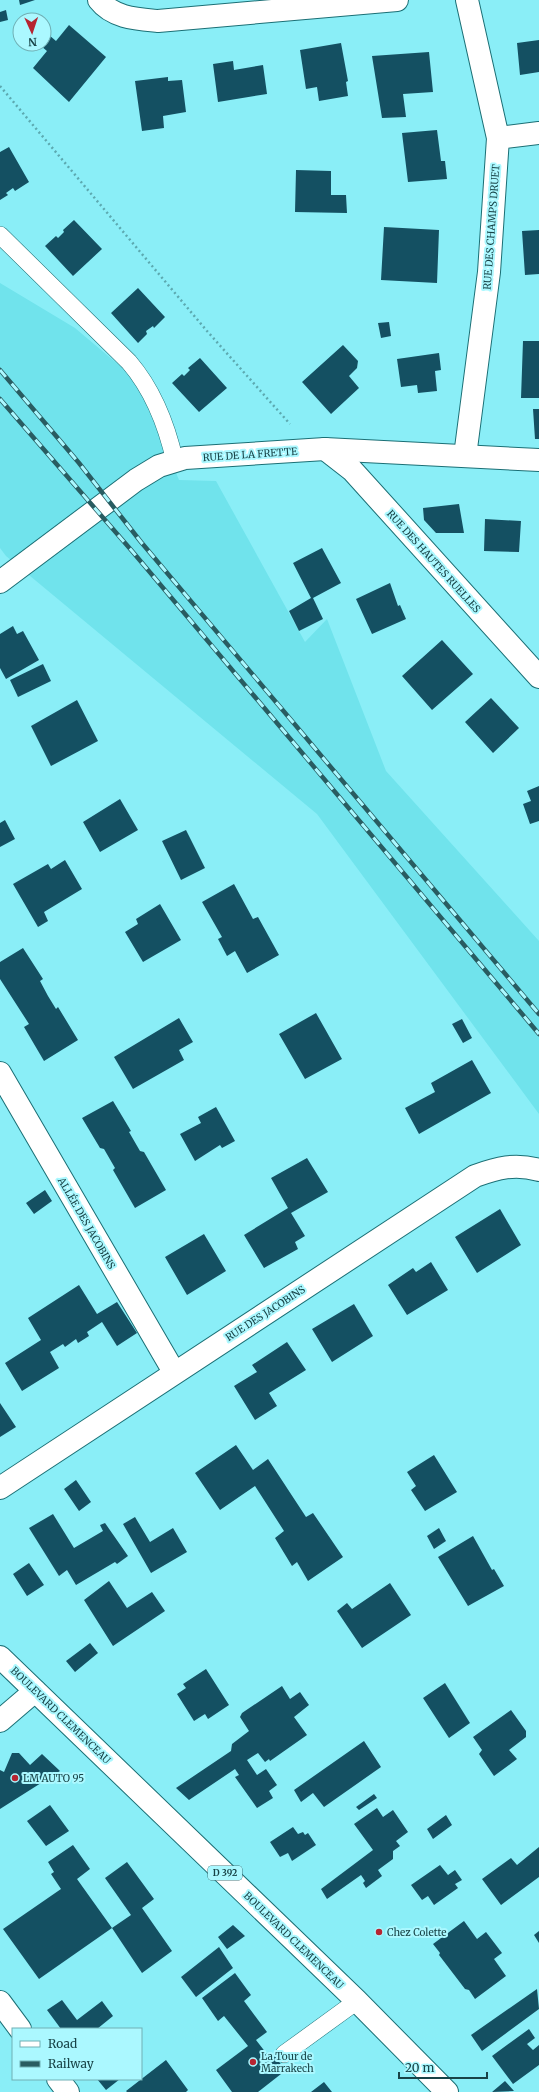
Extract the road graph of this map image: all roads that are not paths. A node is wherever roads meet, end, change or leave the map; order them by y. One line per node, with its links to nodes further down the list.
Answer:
1 (99, 0): 2 (street)
2 (397, 0)
3 (467, 0): 5 (street, RUE DES CHAMPS DRUET)
4 (539, 133): 5 (street)
5 (498, 138): 8 (street, RUE DES CHAMPS DRUET)
6 (0, 235): 10 (lane)
7 (325, 449): 8 (street, RUE DE LA FRETTE); 10 (street, RUE DE LA FRETTE); 12 (street, RUE DES HAUTES RUELLES)
8 (465, 456): 9 (street, RUE DE LA FRETTE)
9 (539, 460)
10 (174, 462): 11 (street, RUE DE LA FRETTE)
11 (0, 582)
12 (539, 676)
13 (0, 1073): 15 (street, ALLÉE DES JACOBINS)
14 (539, 1170): 15 (street, RUE DES JACOBINS)
15 (174, 1372): 16 (street, RUE DES JACOBINS)
16 (0, 1488)
17 (0, 1657): 18 (street, BOULEVARD CLEMENCEAU / D 392)
18 (35, 1691): 19 (street); 20 (street, BOULEVARD CLEMENCEAU / D 392)
19 (0, 1721)
20 (357, 2001): 23 (lane); 26 (street, BOULEVARD CLEMENCEAU / D 392)
21 (0, 2002): 22 (street)
22 (19, 2028)
23 (284, 2054)
24 (59, 2080): 25 (street)
25 (68, 2092)
26 (447, 2092)

